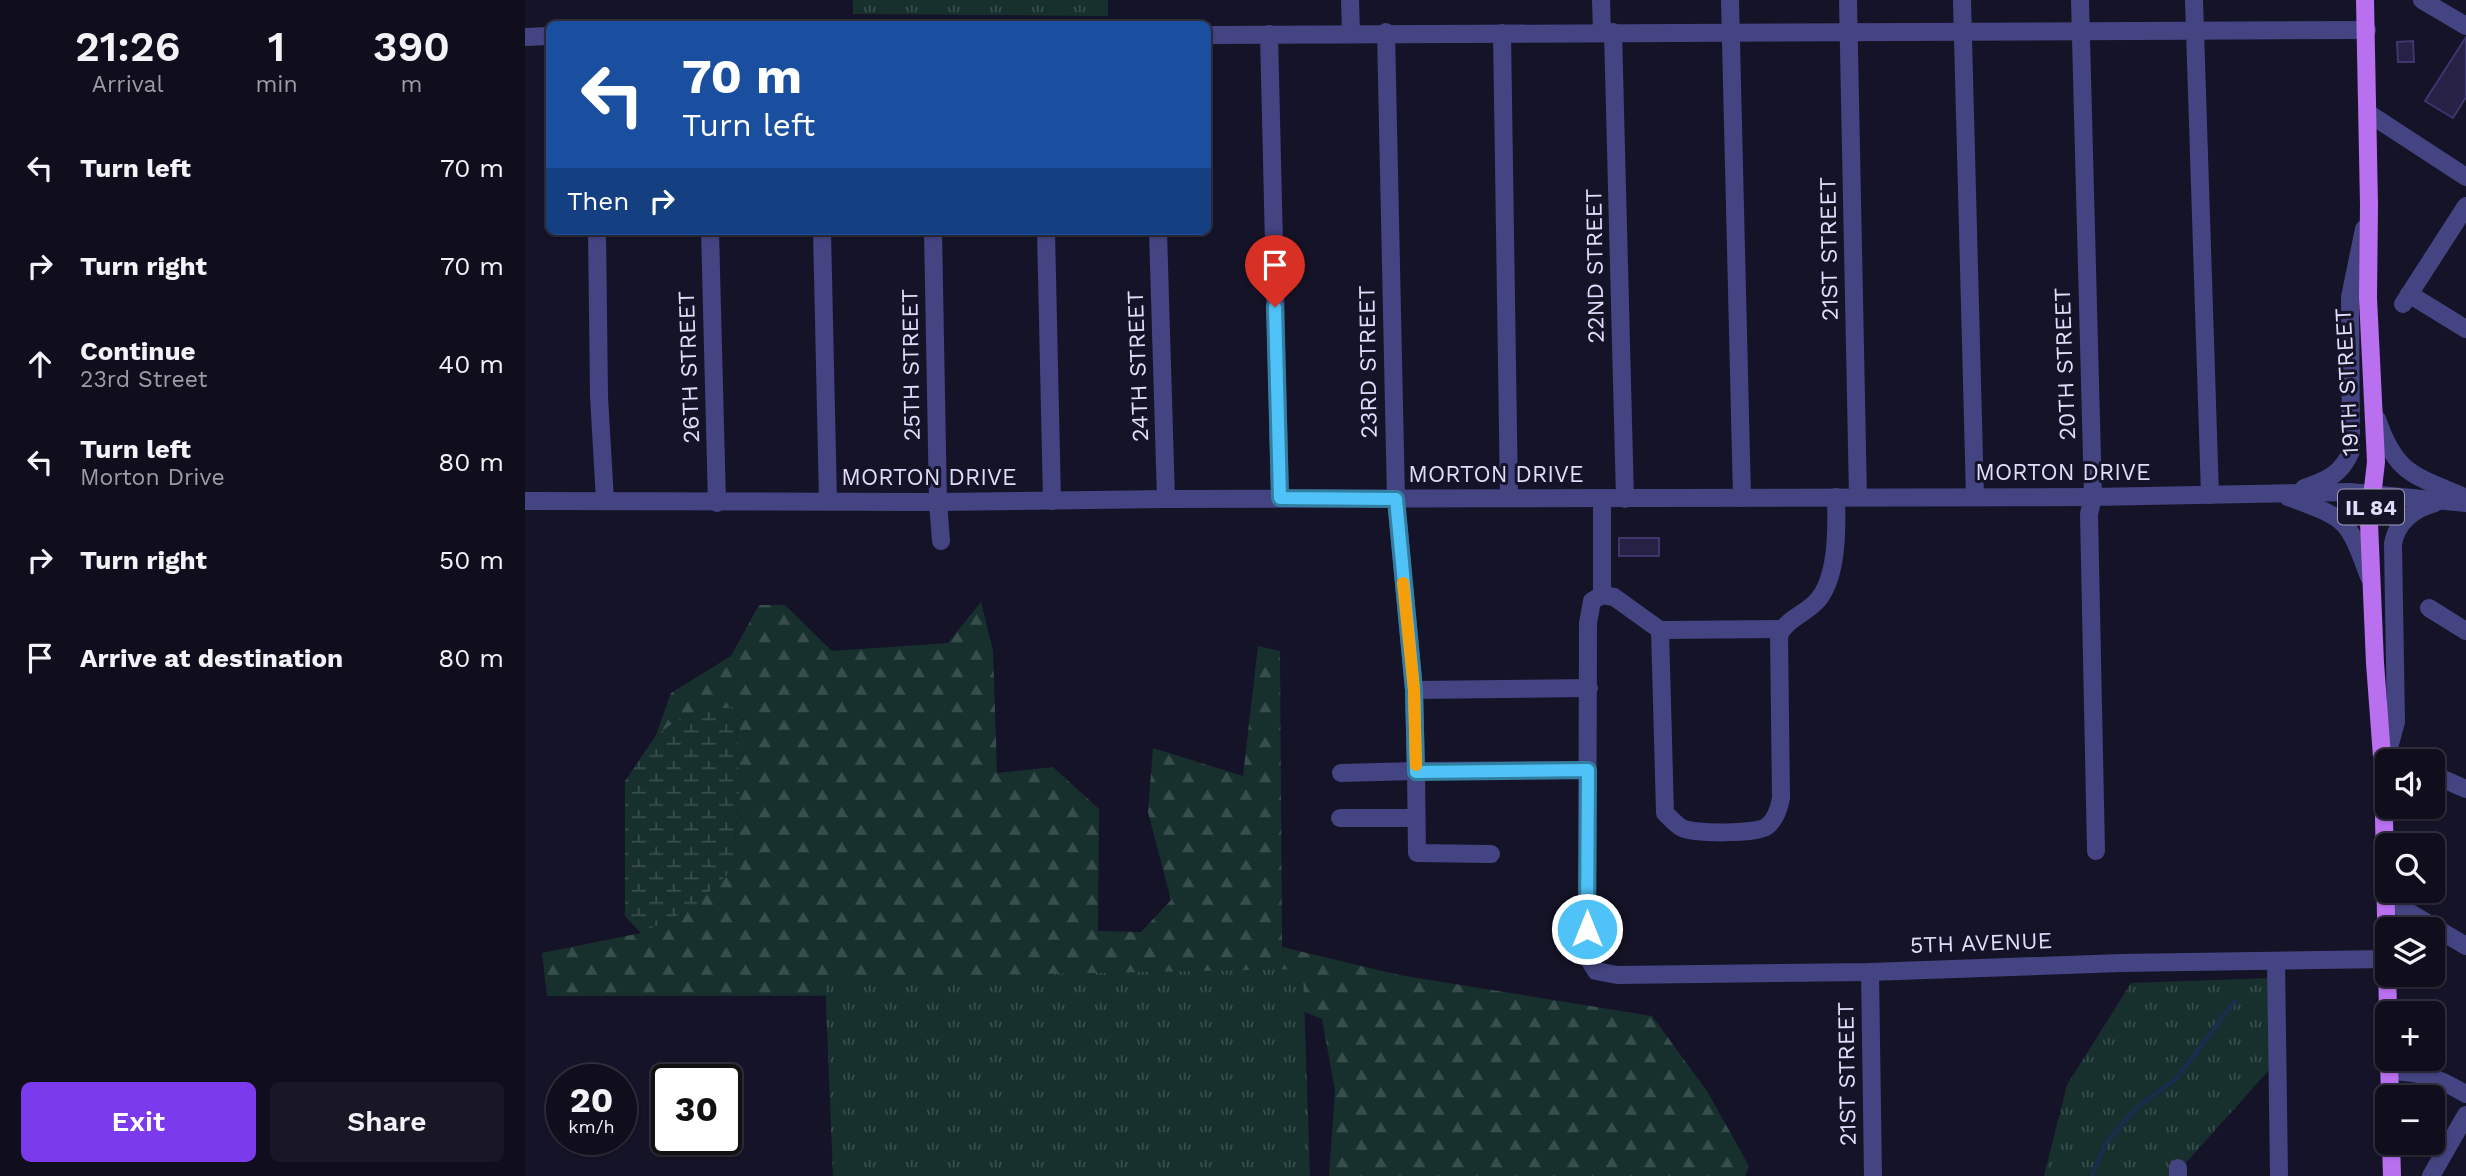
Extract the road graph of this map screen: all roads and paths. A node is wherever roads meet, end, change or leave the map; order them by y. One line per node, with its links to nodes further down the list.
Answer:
1 (1350, 0): 17 (street)
2 (1601, 0): 13 (street, 22ND STREET)
3 (1730, 0): 14 (street)
4 (1848, 0): 19 (street, 21ST STREET)
5 (1962, 0): 20 (street)
6 (2080, 0): 15 (street, 20TH STREET)
7 (2194, 0): 16 (street)
8 (2365, 0): 11 (main road, 19TH STREET / IL 84)
9 (2422, 0): 10 (street)
10 (2466, 26)
11 (2367, 30): 16 (street); 25 (main road, 19TH STREET / IL 84)
12 (1386, 32): 17 (street); 18 (street); 49 (street, 23RD STREET)
13 (1608, 32): 14 (street); 18 (street); 50 (street, 22ND STREET)
14 (1731, 32): 19 (street); 47 (street)
15 (2081, 32): 16 (street); 20 (street); 43 (street, 20TH STREET)
16 (2195, 32): 38 (street)
17 (1350, 33): 21 (street)
18 (1501, 33): 45 (street)
19 (1850, 33): 20 (street); 41 (street, 21ST STREET)
20 (1963, 33): 42 (street)
21 (1269, 34): 22 (street); 44 (street)
22 (1211, 35)
23 (546, 36): 24 (street)
24 (525, 37)
25 (2368, 113): 26 (street); 27 (main road, 19TH STREET / IL 84)
26 (2466, 177)
27 (2369, 205): 36 (main road, 19TH STREET / IL 84); 37 (street)
28 (2466, 206): 35 (street)
29 (597, 235): 53 (street)
30 (709, 235): 58 (street, 26TH STREET)
31 (822, 235): 54 (street)
32 (933, 235): 57 (street, 25TH STREET)
33 (1046, 235): 55 (street)
34 (1158, 235): 48 (street, 24TH STREET)
35 (2466, 329)
36 (2375, 414): 39 (main road, 19TH STREET / IL 84); 56 (street)
37 (2282, 494): 38 (street, MORTON DRIVE); 39 (street, MORTON DRIVE); 60 (street)
38 (2210, 495): 43 (street, MORTON DRIVE)
39 (2372, 495): 51 (street, MORTON DRIVE); 60 (main road, 19TH STREET / IL 84)
40 (1836, 497): 41 (street, MORTON DRIVE); 47 (street, MORTON DRIVE); 63 (street)
41 (1858, 497): 42 (street, MORTON DRIVE)
42 (1975, 497): 43 (street, MORTON DRIVE)
43 (2094, 497): 77 (street, 20TH STREET)
44 (1280, 498): 48 (street, MORTON DRIVE); 49 (street, MORTON DRIVE)
45 (1509, 498): 46 (street, MORTON DRIVE); 49 (street, MORTON DRIVE)
46 (1602, 498): 50 (street, MORTON DRIVE); 61 (street)
47 (1742, 498): 50 (street, MORTON DRIVE)
48 (1166, 499): 55 (street, MORTON DRIVE)
49 (1396, 499): 67 (street, 23RD STREET)
50 (1625, 499)
51 (2447, 500): 56 (street, MORTON DRIVE); 69 (street)
52 (525, 501): 53 (street, MORTON DRIVE)
53 (605, 501): 58 (street, MORTON DRIVE)
54 (828, 501): 57 (street, MORTON DRIVE); 58 (street, MORTON DRIVE)
55 (1052, 501): 57 (street, MORTON DRIVE)
56 (2466, 501)
57 (938, 502): 59 (street, 25TH STREET)
58 (717, 503)
59 (941, 541)
60 (2371, 582): 68 (main road, 19TH STREET / IL 84)
61 (1602, 595): 64 (street); 66 (street)
62 (2429, 608): 65 (street)
63 (1781, 629): 64 (street); 64 (street)
64 (1660, 630)
65 (2466, 631)
66 (1589, 688): 67 (street); 70 (street)
67 (1414, 690): 71 (street, 23RD STREET)
68 (2382, 749)
69 (2390, 749)
70 (1588, 770): 71 (street); 83 (street, 5TH AVENUE)
71 (1416, 772): 72 (street); 76 (street, 23RD STREET)
72 (1341, 773)
73 (2445, 779): 74 (street)
74 (2466, 789)
75 (1341, 818): 76 (street)
76 (1416, 818): 78 (street, 23RD STREET)
77 (2096, 851)
78 (1492, 853)
79 (2393, 903): 80 (street)
80 (2466, 946)
81 (2375, 959): 82 (street, 5TH AVENUE)
82 (2276, 961): 83 (street, 5TH AVENUE); 89 (street)
83 (1870, 972): 88 (street, 21ST STREET)
84 (2413, 1071): 85 (street)
85 (2466, 1094)
86 (2466, 1115): 91 (street)
87 (2391, 1155): 90 (main road)
88 (1873, 1176)
89 (2279, 1176)
90 (2392, 1176)
91 (2431, 1176)

